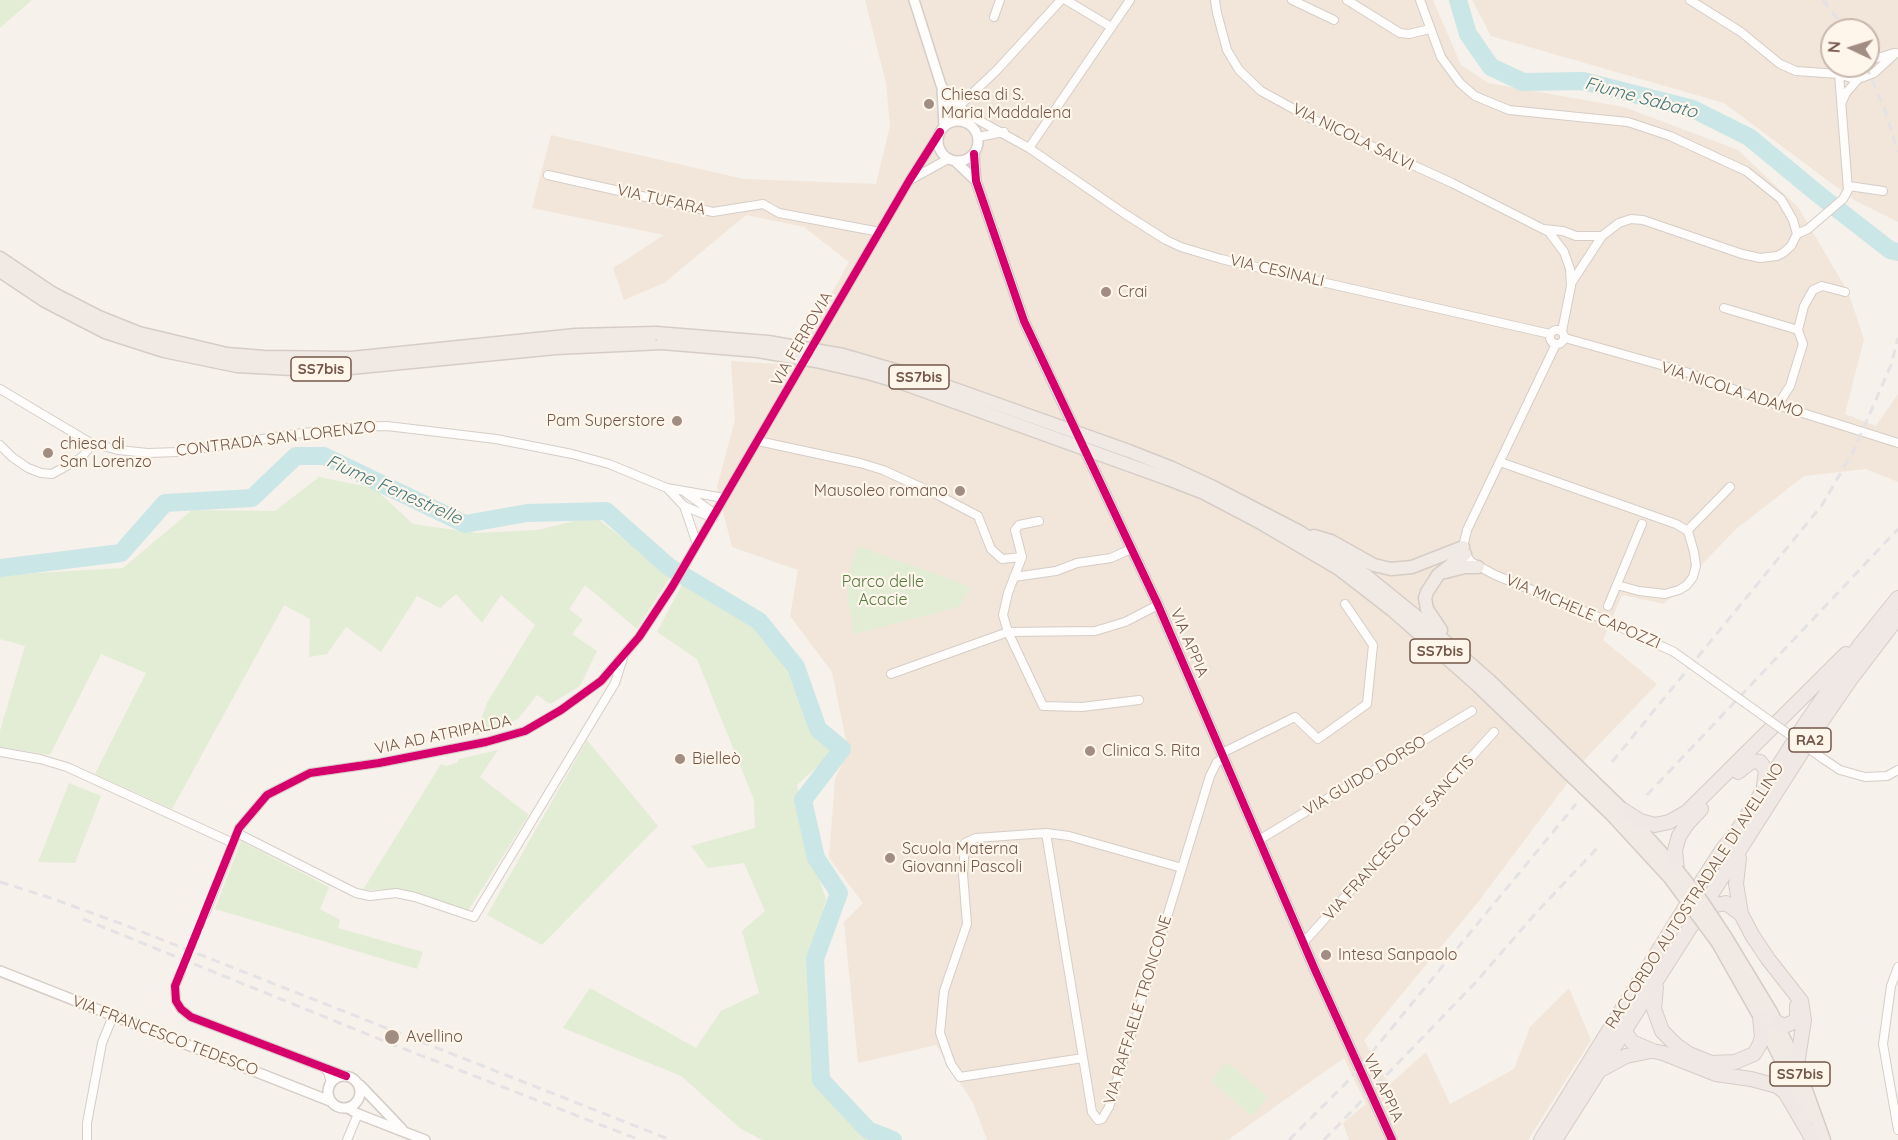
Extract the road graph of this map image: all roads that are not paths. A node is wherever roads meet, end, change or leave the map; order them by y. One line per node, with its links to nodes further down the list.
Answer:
1 (914, 0): 21 (street)
2 (1000, 0): 11 (street)
3 (1061, 0): 24 (street)
4 (1066, 0): 13 (street)
5 (1130, 0): 13 (street)
6 (1215, 0): 38 (street, VIA NICOLA SALVI)
7 (1292, 0): 12 (street)
8 (1347, 0): 14 (street)
9 (1420, 0): 14 (street)
10 (1690, 0): 18 (street)
11 (994, 17)
12 (1334, 20)
13 (1111, 27): 30 (street)
14 (1430, 29): 41 (street)
15 (1897, 52): 16 (street); 17 (street)
16 (1880, 57)
17 (1880, 68)
18 (1820, 73)
19 (1839, 78): 23 (street)
20 (1859, 78): 23 (street)
21 (941, 85): 22 (street); 27 (street)
22 (949, 99): 24 (street, VIA CESINALI); 26 (street)
23 (1841, 104): 36 (street)
24 (959, 106): 25 (street, VIA CESINALI)
25 (971, 116): 26 (street); 28 (street, VIA CESINALI)
26 (962, 121): 27 (street); 29 (street)
27 (942, 129): 32 (street); 34 (street, VIA FERROVIA)
28 (1004, 132): 29 (street); 30 (street, VIA CESINALI)
29 (978, 137): 31 (street)
30 (1029, 148): 50 (street, VIA CESINALI)
31 (974, 154): 32 (street); 35 (street, VIA APPIA)
32 (952, 160): 34 (street); 35 (street, VIA APPIA)
33 (548, 175): 39 (street, VIA TUFARA)
34 (909, 181): 39 (street, VIA FERROVIA)
35 (976, 182): 73 (street, VIA APPIA)
36 (1849, 186): 37 (street); 41 (street)
37 (1883, 191)
38 (1542, 228): 40 (street); 43 (street)
39 (880, 232): 56 (street, VIA FERROVIA)
40 (1570, 234): 42 (street); 43 (street)
41 (1797, 234): 42 (street)
42 (1602, 236): 46 (street)
43 (1559, 243): 46 (street)
44 (0, 258): 52 (highway, SS7bis)
45 (0, 271): 52 (highway, SS7bis)
46 (1571, 284): 51 (street)
47 (1845, 292): 49 (street)
48 (1724, 308): 49 (street)
49 (1798, 330): 55 (street)
50 (1550, 334): 51 (street); 53 (street)
51 (1563, 335): 53 (street); 55 (street, VIA NICOLA ADAMO)
52 (659, 338): 61 (highway, SS7bis, bridge)
53 (1556, 344): 60 (street)
54 (0, 389): 57 (street, CONTRADA SAN LORENZO)
55 (1774, 404): 58 (street, VIA NICOLA ADAMO)
56 (758, 441): 65 (street, VIA FERROVIA); 75 (street)
57 (93, 443): 59 (street); 63 (street, CONTRADA SAN LORENZO)
58 (1898, 443)
59 (0, 445)
60 (1500, 462): 70 (street); 74 (street)
61 (1170, 474): 71 (highway, SS7bis); 105 (highway, SS7bis)
62 (1730, 487): 70 (street)
63 (667, 488): 64 (street, CONTRADA SAN LORENZO); 66 (street, CONTRADA SAN LORENZO)
64 (682, 490): 65 (street, CONTRADA SAN LORENZO); 67 (street, CONTRADA SAN LORENZO)
65 (724, 498): 67 (street, VIA FERROVIA)
66 (684, 506): 67 (street, CONTRADA SAN LORENZO); 72 (street, CONTRADA SAN LORENZO)
67 (714, 516): 72 (street, VIA FERROVIA)
68 (1039, 521): 75 (street)
69 (1642, 524): 80 (street)
70 (1687, 531): 80 (street)
71 (1300, 532): 74 (highway); 89 (highway, SS7bis)
72 (697, 544): 76 (street, VIA FERROVIA)
73 (1131, 549): 79 (street); 83 (street, VIA APPIA)
74 (1464, 550): 77 (street, VIA MICHELE CAPOZZI); 78 (highway)
75 (1022, 557): 79 (street)
76 (688, 560): 88 (street, VIA AD ATRIPALDA)
77 (1478, 567): 78 (highway); 96 (street, VIA MICHELE CAPOZZI, bridge)
78 (1438, 575): 89 (highway)
79 (1014, 577): 86 (street)
80 (1617, 585): 84 (street)
81 (1898, 598): 87 (highway, RACCORDO AUTOSTRADALE DI AVELLINO / RA2)
82 (1345, 604): 95 (street)
83 (1158, 605): 86 (street); 95 (street, VIA APPIA)
84 (1608, 606)
85 (1898, 617): 103 (highway, RACCORDO AUTOSTRADALE DI AVELLINO / RA2)
86 (1008, 632): 90 (street); 91 (street)
87 (1860, 645): 97 (highway, RACCORDO AUTOSTRADALE DI AVELLINO / RA2); 98 (highway)
88 (625, 654): 100 (street, VIA AD ATRIPALDA); 100 (street)
89 (1460, 655): 98 (highway, SS7bis)
90 (891, 674)
91 (1139, 700)
92 (1472, 711): 101 (street, VIA GUIDO DORSO)
93 (1494, 732): 111 (street, VIA FRANCESCO DE SANCTIS)
94 (0, 752): 102 (street)
95 (1223, 756): 101 (street, VIA APPIA); 104 (street, VIA RAFFAELE TRONCONE)
96 (1898, 770)
97 (1763, 790): 105 (highway); 109 (highway, RACCORDO AUTOSTRADALE DI AVELLINO / RA2)
98 (1623, 810): 105 (highway, SS7bis)
99 (1046, 832): 104 (street); 122 (street, VIA RAFFAELE TRONCONE); 122 (street)
100 (237, 833): 102 (street, VIA AD ATRIPALDA)
101 (1259, 840): 111 (street, VIA APPIA)
102 (233, 843): 107 (street, VIA AD ATRIPALDA)
103 (1743, 845): 106 (highway, RACCORDO AUTOSTRADALE DI AVELLINO / RA2); 108 (highway)
104 (1182, 868): 122 (street, VIA RAFFAELE TRONCONE)
105 (1673, 874): 110 (highway, SS7bis, bridge)
106 (1702, 911): 108 (highway); 115 (highway, RACCORDO AUTOSTRADALE DI AVELLINO / RA2)
107 (205, 914)
108 (1741, 914): 116 (highway)
109 (1672, 928): 120 (highway); 139 (highway, RACCORDO AUTOSTRADALE DI AVELLINO / RA2)
110 (1721, 939): 118 (highway, SS7bis); 119 (highway, SS7bis)
111 (1303, 943): 138 (street, VIA APPIA)
112 (1898, 967): 133 (street)
113 (0, 971): 117 (street, VIA FRANCESCO TEDESCO)
114 (181, 972): 123 (street)
115 (1659, 978): 118 (highway); 120 (highway, RACCORDO AUTOSTRADALE DI AVELLINO / RA2)
116 (1794, 993): 119 (highway); 124 (highway)
117 (113, 1016): 129 (street, VIA FRANCESCO TEDESCO); 135 (street)
118 (1760, 1017): 141 (highway, SS7bis)
119 (1776, 1022): 124 (highway, SS7bis)
120 (1624, 1033): 121 (highway); 125 (highway, RACCORDO AUTOSTRADALE DI AVELLINO / RA2)
121 (1653, 1051): 125 (highway); 141 (highway)
122 (1083, 1058)
123 (320, 1065): 126 (street); 128 (street)
124 (1797, 1065): 141 (highway, SS7bis)
125 (1600, 1070): 140 (highway, RACCORDO AUTOSTRADALE DI AVELLINO / RA2)
126 (346, 1076): 127 (street); 128 (street)
127 (357, 1081): 131 (street); 134 (street)
128 (329, 1086): 129 (street); 130 (street)
129 (310, 1092): 130 (street, VIA FRANCESCO TEDESCO)
130 (330, 1101): 131 (street)
131 (348, 1108): 132 (street)
132 (358, 1114): 134 (street); 136 (street)
133 (1898, 1130)
134 (406, 1133): 137 (street)
135 (87, 1140)
136 (347, 1140)
137 (426, 1140)
138 (1392, 1140)
139 (1541, 1140)
140 (1555, 1140)
141 (1818, 1140)

